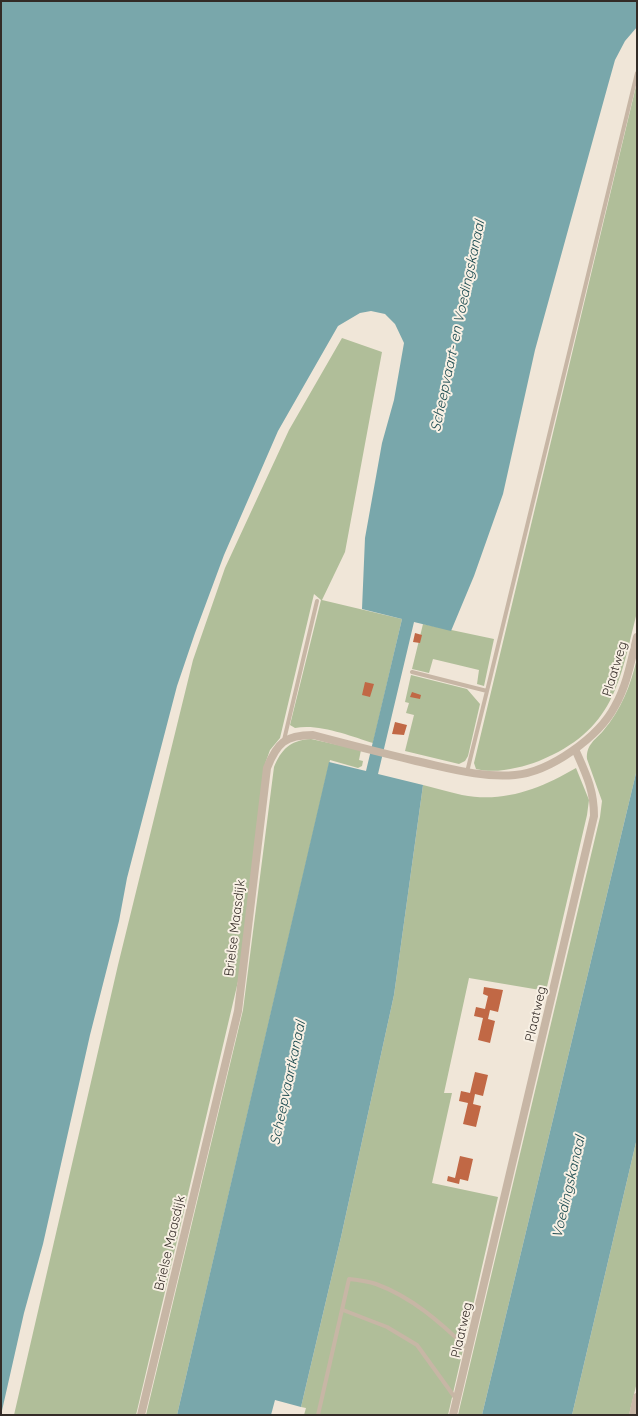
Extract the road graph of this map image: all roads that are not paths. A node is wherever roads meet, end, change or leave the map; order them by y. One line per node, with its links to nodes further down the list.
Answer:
1 (637, 73): 5 (lane)
2 (317, 601): 6 (lane)
3 (637, 637): 7 (street, Plaatweg)
4 (412, 672): 5 (lane)
5 (487, 691): 8 (lane)
6 (284, 740): 8 (street); 13 (street, Brielse Maasdijk)
7 (575, 750): 8 (street); 10 (street, Plaatweg)
8 (466, 772)
9 (342, 1310): 10 (lane); 12 (lane); 14 (lane)
10 (470, 1351): 12 (street, Plaatweg)
11 (637, 1397): 16 (street)
12 (457, 1401): 15 (street, Plaatweg)
13 (142, 1415)
14 (318, 1415)
15 (453, 1415)
16 (633, 1415)

